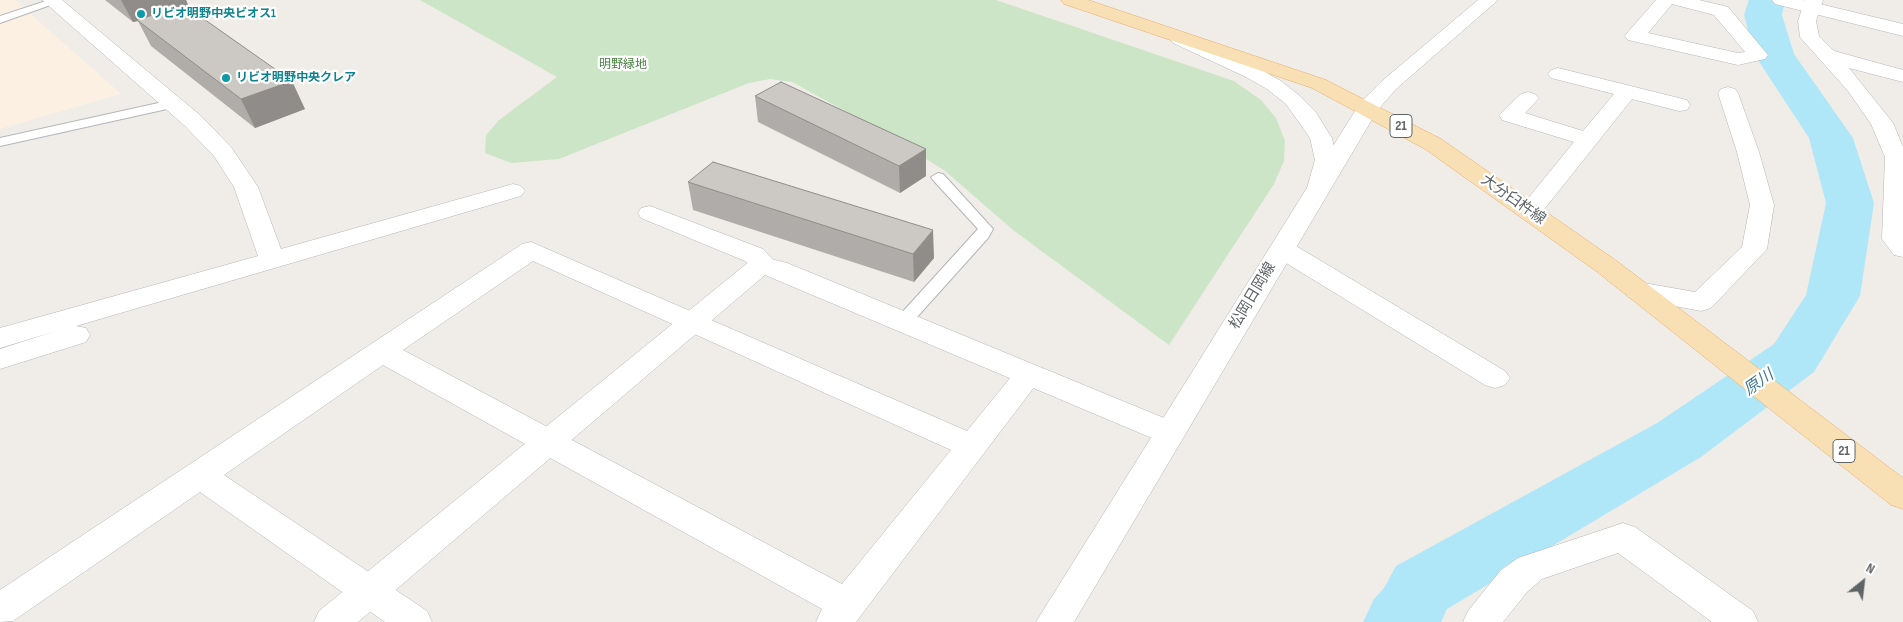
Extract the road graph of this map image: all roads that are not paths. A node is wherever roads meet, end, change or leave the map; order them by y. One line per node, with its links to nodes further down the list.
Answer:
1 (1070, 0): 9 (main road, 大分臼杵線 / 21)
2 (1489, 0): 19 (street, 松岡日岡線)
3 (1666, 0): 4 (street)
4 (1676, 0)
5 (53, 1): 8 (lane); 17 (street)
6 (1784, 1): 7 (street)
7 (1812, 4): 10 (street); 11 (street)
8 (0, 20)
9 (1137, 21): 19 (main road, 大分臼杵線 / 21); 25 (street)
10 (1903, 30)
11 (1828, 56): 13 (street); 20 (street)
12 (1558, 74): 14 (street)
13 (1903, 76)
14 (1627, 91): 18 (street); 21 (street)
15 (1728, 93): 33 (street)
16 (1528, 98): 21 (street)
17 (172, 104): 22 (lane); 31 (street)
18 (1679, 106)
19 (1368, 108): 25 (street, 松岡日岡線); 27 (main road, 大分臼杵線 / 21)
20 (1893, 126): 24 (street)
21 (1587, 139): 27 (street)
22 (0, 142)
23 (938, 178): 35 (lane)
24 (1899, 186): 29 (street)
25 (1319, 188): 30 (street, 松岡日岡線)
26 (513, 191): 31 (street)
27 (1529, 212): 33 (main road, 大分臼杵線 / 21)
28 (650, 213): 32 (street)
29 (1903, 248)
30 (1282, 249): 40 (street); 41 (street, 松岡日岡線)
31 (272, 260): 36 (street); 38 (street)
32 (766, 266): 34 (street); 35 (street)
33 (1638, 291): 45 (main road, 大分臼杵線 / 21)
34 (692, 322): 37 (street); 42 (street); 43 (street)
35 (903, 322): 39 (street)
36 (0, 338)
37 (381, 351): 42 (street); 44 (street)
38 (0, 359)
39 (1029, 374): 41 (street); 43 (street)
40 (1495, 378)
41 (1170, 433): 51 (street, 松岡日岡線)
42 (548, 442): 46 (street); 48 (street)
43 (972, 446): 48 (street)
44 (200, 475): 46 (street); 47 (street)
45 (1903, 496)
46 (369, 591): 49 (street); 50 (street)
47 (0, 610)
48 (841, 613)
49 (332, 622)
50 (414, 622)
51 (1054, 622)
52 (1481, 622): 53 (street)
53 (1740, 622)

